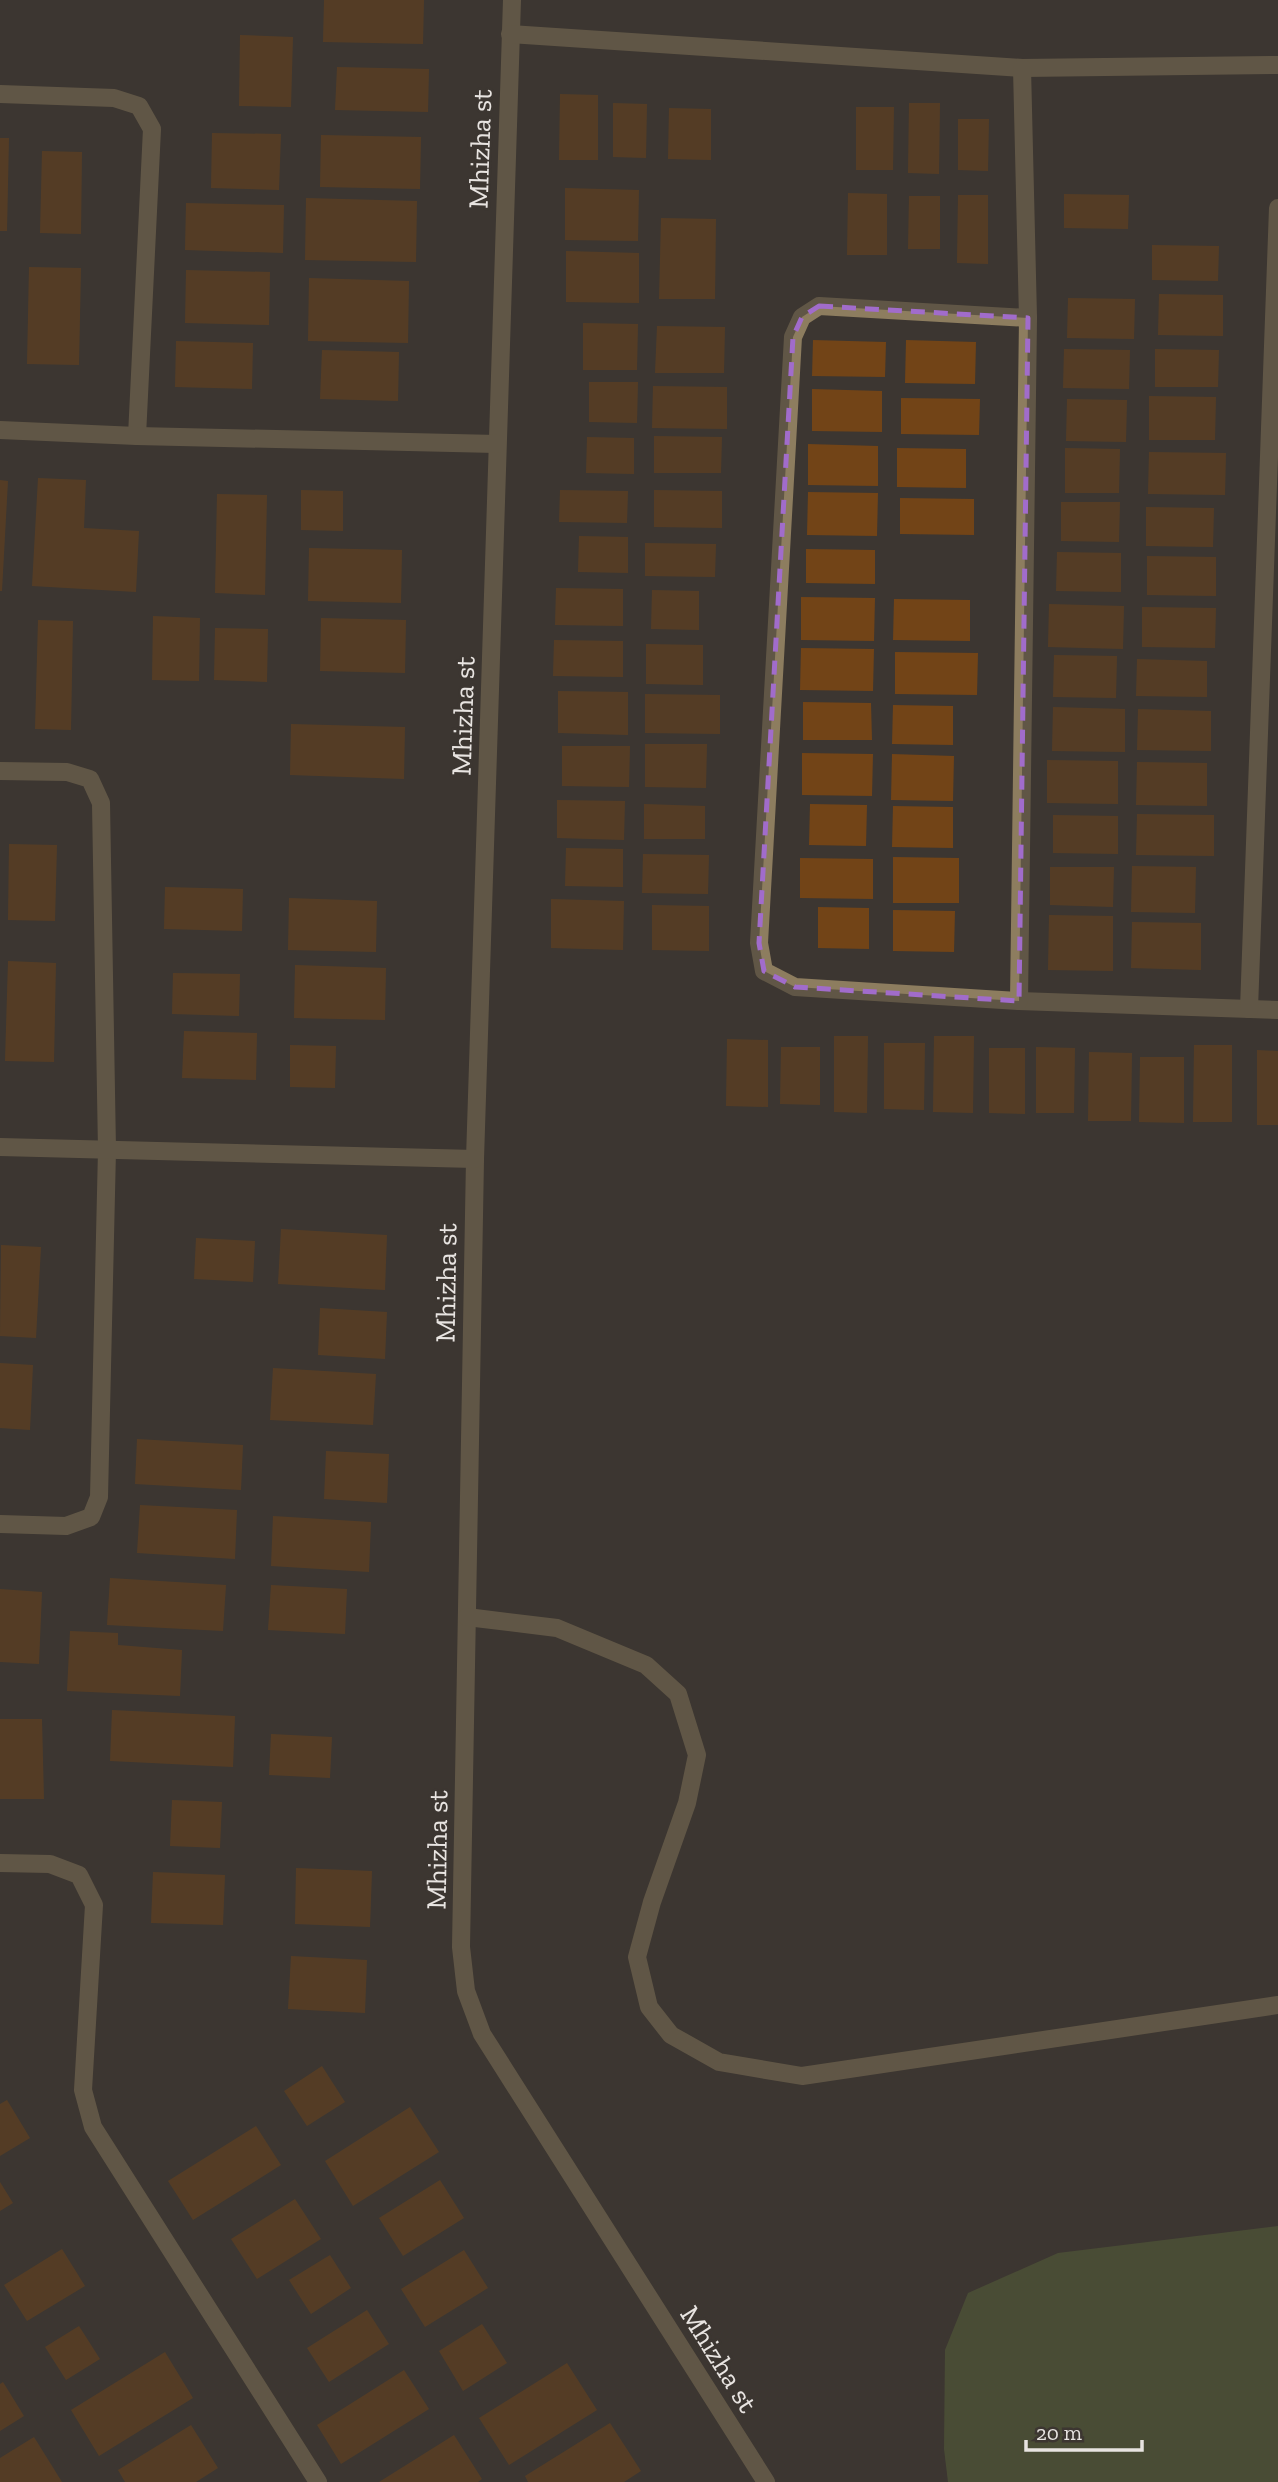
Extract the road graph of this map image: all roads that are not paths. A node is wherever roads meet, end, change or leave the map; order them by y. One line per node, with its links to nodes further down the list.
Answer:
1 (512, 0): 2 (street, Mhizha st)
2 (510, 34): 4 (street); 11 (street, Mhizha st)
3 (1278, 65): 4 (street)
4 (1021, 68): 7 (street)
5 (0, 94): 10 (street)
6 (1278, 208): 8 (street)
7 (1028, 318): 13 (street); 13 (street)
8 (1277, 318): 14 (street)
9 (0, 430): 10 (street)
10 (137, 436): 11 (street)
11 (498, 444): 18 (street, Mhizha st)
12 (0, 771): 17 (street)
13 (1019, 1001): 14 (street)
14 (1249, 1009): 15 (street)
15 (1278, 1010)
16 (0, 1147): 17 (street)
17 (107, 1150): 18 (street); 19 (street)
18 (475, 1159): 20 (street, Mhizha st)
19 (0, 1524)
20 (467, 1617): 22 (street); 24 (street, Mhizha st)
21 (0, 1863): 23 (street)
22 (1278, 2004)
23 (318, 2482)
24 (766, 2482)

